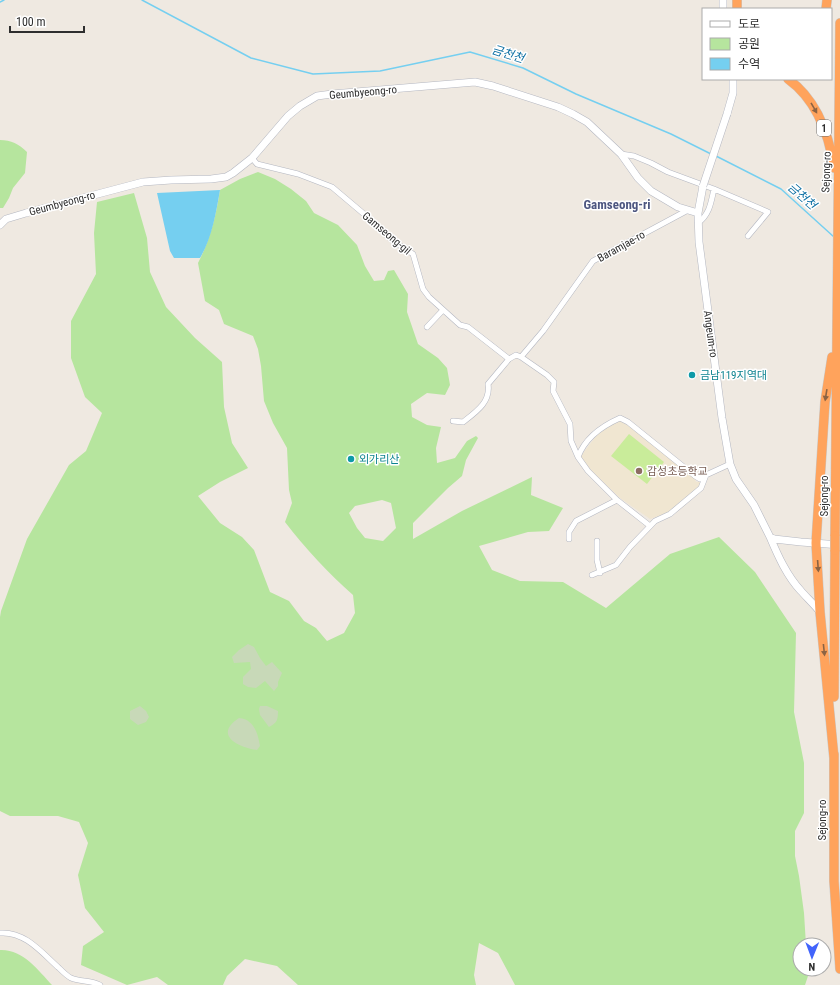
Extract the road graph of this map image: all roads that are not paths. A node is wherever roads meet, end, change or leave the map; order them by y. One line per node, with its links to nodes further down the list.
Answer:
1 (840, 23): 7 (highway, Sejong-ro)
2 (733, 80): 9 (street, Angeum-ro, bridge)
3 (789, 80): 7 (highway, 1, one-way to 7)
4 (621, 154): 5 (street, Geumbyeong-ro); 6 (street); 8 (street, Geumbyeong-ro)
5 (252, 158): 11 (street, Geumbyeong-ro); 13 (street, Gamseong-gil)
6 (714, 189): 10 (street); 12 (street)
7 (838, 189): 15 (highway, Sejong-ro / 1)
8 (688, 210): 9 (street, Geumbyeong-ro); 16 (street, Baramjae-ro)
9 (698, 213): 10 (street, Angeum-ro)
10 (698, 224): 20 (street, Angeum-ro)
11 (0, 225)
12 (748, 236)
13 (443, 310): 14 (street); 17 (street, Gamseong-gil)
14 (427, 327)
15 (837, 328): 27 (highway, one-way to 27); 28 (highway, Sejong-ro / 1)
16 (521, 356): 17 (street); 19 (street)
17 (509, 359): 18 (street)
18 (453, 421)
19 (578, 457): 21 (street); 22 (street)
20 (730, 464): 21 (street); 24 (street, Angeum-ro)
21 (706, 475): 23 (street)
22 (617, 500): 23 (street); 25 (street)
23 (650, 526): 29 (street)
24 (770, 537): 27 (street); 31 (street, Angeum-ro)
25 (569, 539)
26 (597, 541): 29 (street)
27 (816, 543): 28 (street); 31 (highway, one-way to 31)
28 (837, 544): 32 (highway, Sejong-ro / 1)
29 (600, 573): 30 (street)
30 (592, 575)
31 (820, 612): 32 (highway, one-way to 32)
32 (834, 758): 34 (highway, Sejong-ro / 1)
33 (0, 933): 35 (street)
34 (840, 969)
35 (100, 985)

